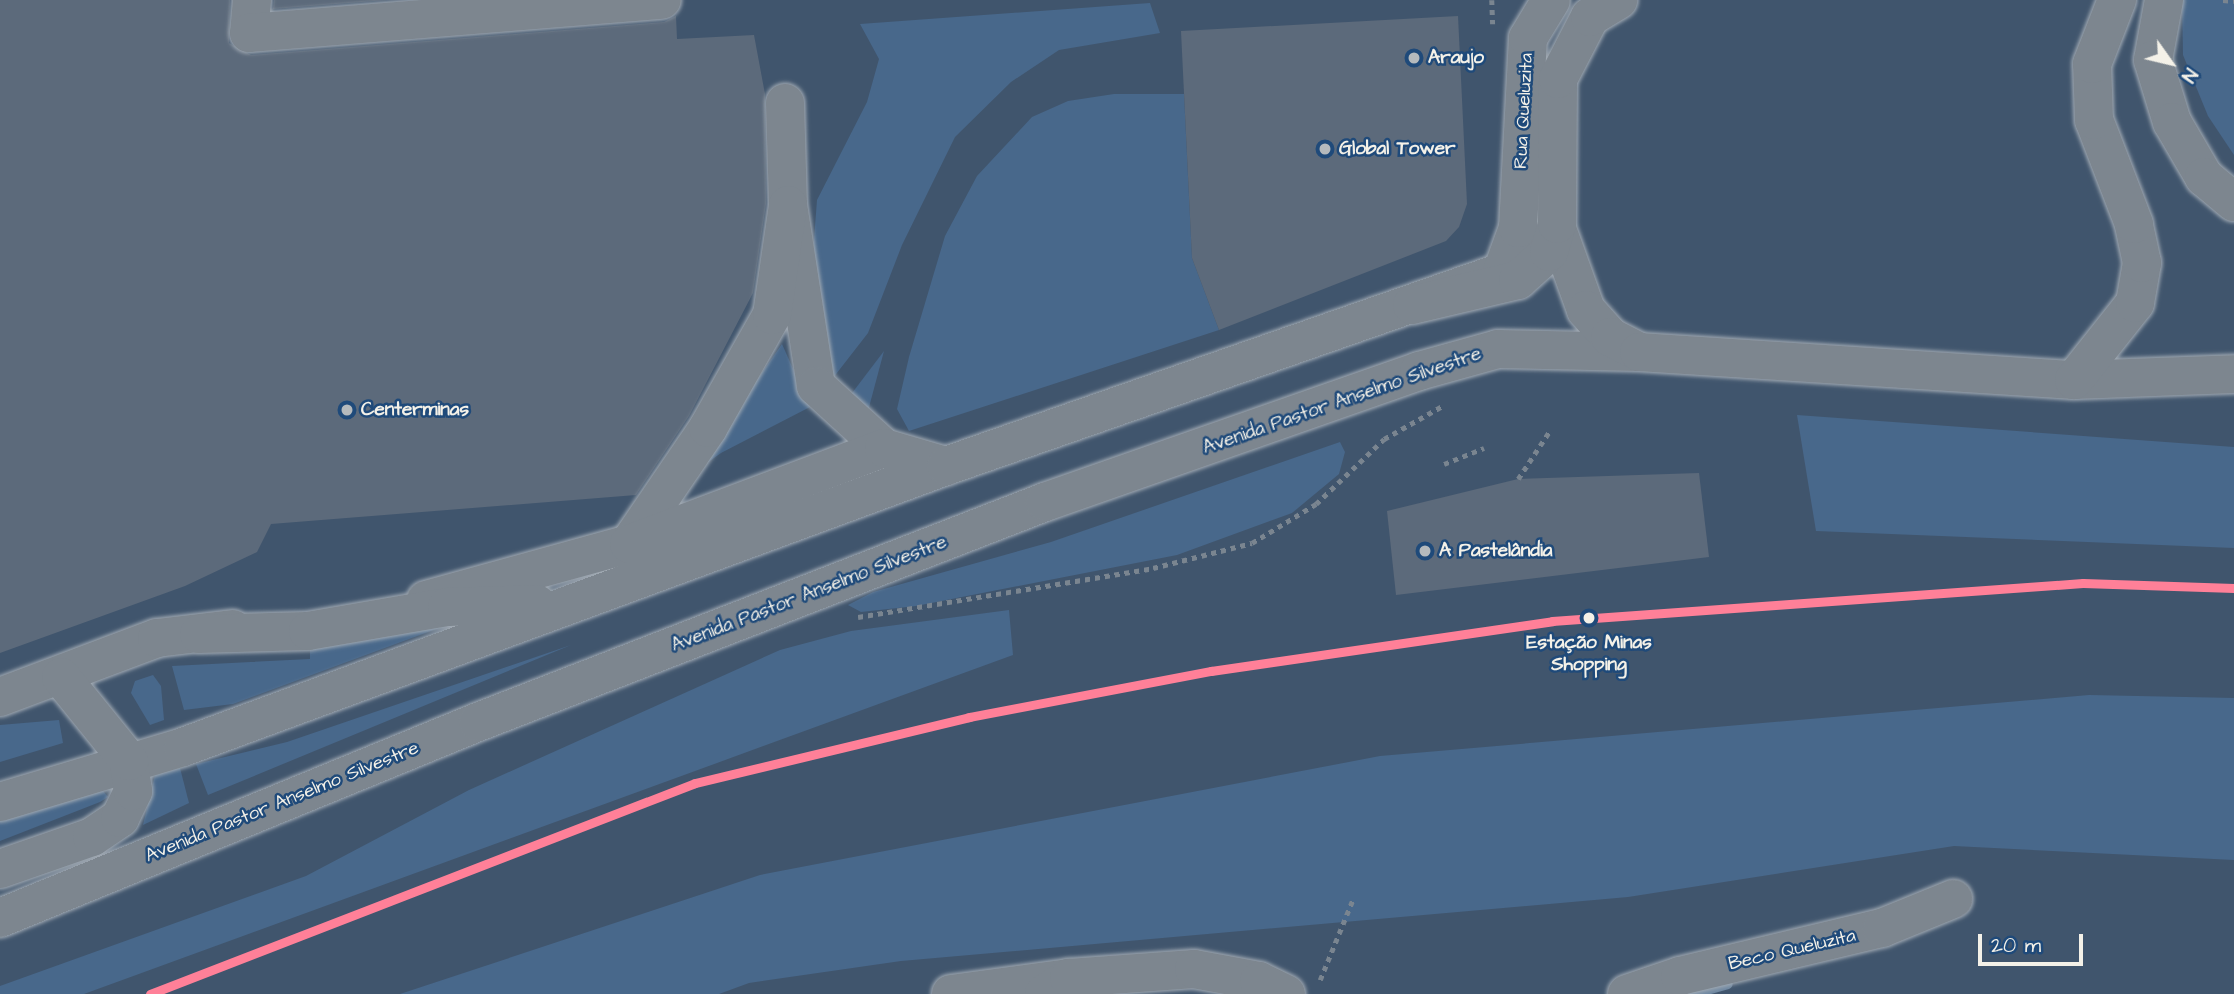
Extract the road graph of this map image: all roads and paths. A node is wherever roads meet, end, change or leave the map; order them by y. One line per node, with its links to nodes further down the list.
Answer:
1 (252, 0): 2 (main road)
2 (662, 0)
3 (1550, 0): 13 (main road, Rua Queluzita)
4 (1618, 0): 12 (main road)
5 (2117, 0): 16 (main road)
6 (2164, 0): 10 (main road)
7 (2223, 0): 8 (path)
8 (2234, 1)
9 (785, 103): 11 (main road)
10 (2234, 202)
11 (788, 205): 20 (main road); 25 (main road)
12 (1557, 227): 13 (main road); 14 (main road)
13 (1412, 305): 23 (main road)
14 (1639, 352): 16 (main road, Avenida Pastor Anselmo Silvestre); 36 (main road, Avenida Pastor Anselmo Silvestre)
15 (2234, 374): 16 (main road)
16 (2074, 380): 17 (main road)
17 (2234, 390)
18 (1453, 402): 27 (path)
19 (1549, 432): 24 (path)
20 (884, 448): 23 (main road); 25 (main road)
21 (1484, 448): 22 (path)
22 (1444, 464)
23 (946, 466): 26 (main road)
24 (1518, 479)
25 (629, 544): 28 (main road)
26 (571, 603): 28 (main road); 31 (main road)
27 (848, 618)
28 (199, 634): 29 (main road)
29 (61, 677): 30 (main road); 31 (main road)
30 (0, 697)
31 (129, 761): 32 (main road); 33 (main road)
32 (0, 802)
33 (0, 869)
34 (1353, 899): 38 (path)
35 (1953, 899): 40 (main road, Beco Queluzita)
36 (0, 919)
37 (1056, 986): 38 (main road); 39 (main road)
38 (1302, 989)
39 (951, 994)
40 (1628, 994)

